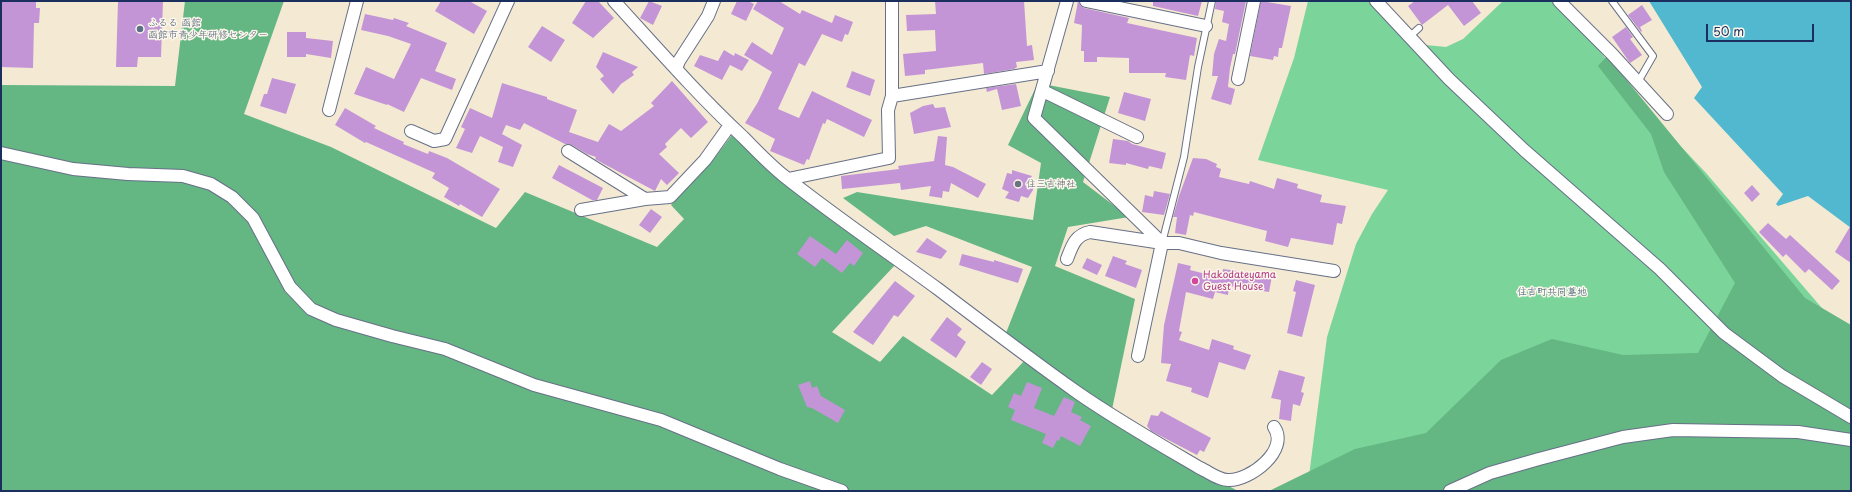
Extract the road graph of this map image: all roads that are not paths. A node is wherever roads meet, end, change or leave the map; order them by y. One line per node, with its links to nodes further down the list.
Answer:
1 (356, 1): 22 (street)
2 (508, 1): 25 (street)
3 (614, 1): 16 (street)
4 (714, 1): 16 (street)
5 (892, 1): 21 (street)
6 (1066, 1): 17 (street)
7 (1086, 1): 13 (street)
8 (1212, 1): 13 (lane)
9 (1254, 1): 18 (street)
10 (1376, 1): 15 (street)
11 (1559, 1): 19 (street)
12 (1612, 1): 19 (lane)
13 (1206, 26): 32 (lane)
14 (1419, 28): 15 (lane)
15 (1409, 37): 36 (street)
16 (676, 69): 24 (street)
17 (1048, 71): 20 (street); 21 (street)
18 (1238, 79)
19 (1638, 82): 23 (street)
20 (1043, 90): 26 (street); 32 (street)
21 (892, 96): 29 (street)
22 (329, 110)
23 (1667, 114)
24 (730, 125): 29 (street); 30 (street)
25 (411, 131)
26 (1137, 137)
27 (568, 151): 30 (street)
28 (1, 153): 39 (street)
29 (788, 179): 37 (street)
30 (645, 199): 31 (street)
31 (581, 210)
32 (1162, 243): 33 (street); 34 (street); 35 (street)
33 (1067, 259)
34 (1334, 272)
35 (1138, 356)
36 (1851, 417)
37 (1274, 426)
38 (1851, 440): 40 (street)
39 (842, 491)
40 (1450, 491)

